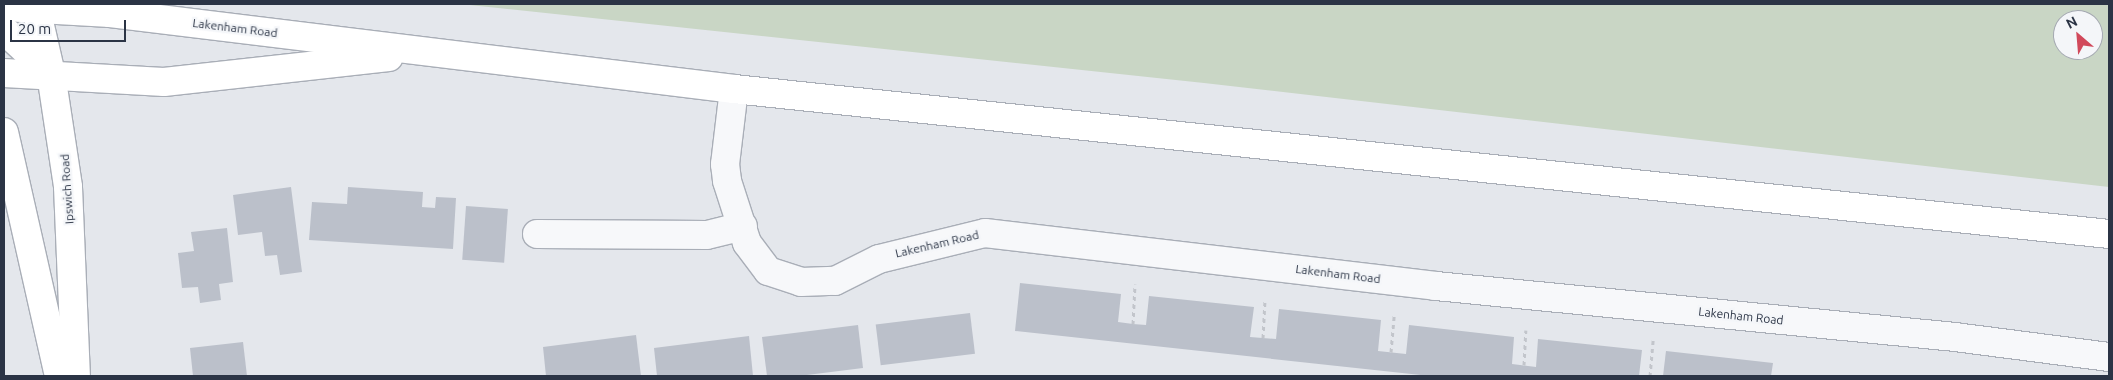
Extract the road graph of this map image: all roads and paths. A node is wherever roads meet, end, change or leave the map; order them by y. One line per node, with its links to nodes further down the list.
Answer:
1 (36, 6): 2 (main road, Lakenham Road); 4 (main road, Lakenham Road); 6 (main road, Ipswich Road)
2 (4, 7)
3 (4, 30): 6 (main road)
4 (435, 52): 6 (main road, Lakenham Road); 7 (main road, Lakenham Road)
5 (4, 73): 6 (main road, Lakenham Road)
6 (51, 74): 14 (main road, Ipswich Road)
7 (734, 89): 9 (street, Lakenham Road); 11 (main road, Lakenham Road)
8 (4, 132): 13 (main road)
9 (743, 226): 10 (street); 12 (street, Lakenham Road)
10 (537, 234)
11 (2109, 234)
12 (2109, 357)
13 (59, 376)
14 (76, 376)

